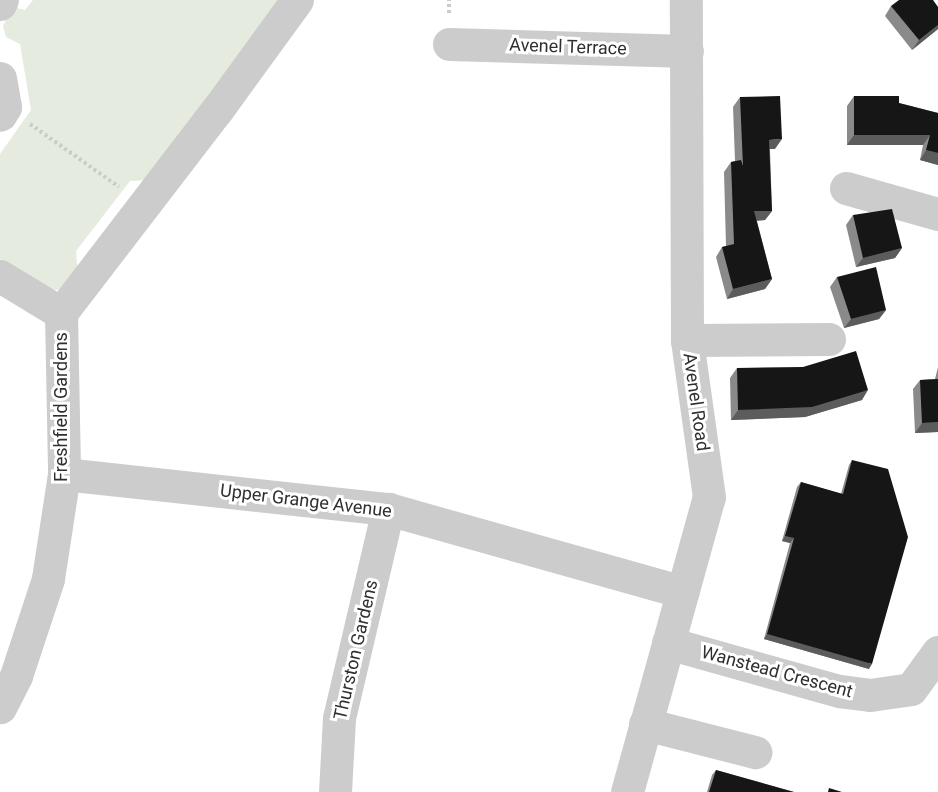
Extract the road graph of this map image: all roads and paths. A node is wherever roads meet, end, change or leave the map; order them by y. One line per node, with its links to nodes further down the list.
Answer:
1 (297, 0): 7 (street, Freshfield Gardens)
2 (686, 0): 4 (street, Avenel Road)
3 (449, 44): 4 (street, Avenel Terrace)
4 (687, 51): 12 (street, Avenel Road)
5 (2, 100): 7 (path)
6 (846, 188): 8 (street)
7 (144, 205): 10 (street, Freshfield Gardens)
8 (938, 214)
9 (0, 276): 10 (street, Freshfield Gardens)
10 (61, 313): 13 (street, Freshfield Gardens)
11 (829, 339): 12 (street)
12 (687, 340): 15 (street, Avenel Road)
13 (64, 474): 14 (street, Upper Grange Avenue); 18 (street, Freshfield Gardens)
14 (388, 509): 15 (street, Upper Grange Avenue); 21 (street, Thurston Gardens)
15 (683, 592): 16 (street, Avenel Road)
16 (668, 643): 17 (street, Wanstead Crescent); 19 (street, Avenel Road)
17 (938, 652)
18 (0, 707)
19 (645, 724): 20 (street); 22 (street, Avenel Road)
20 (755, 752)
21 (335, 792)
22 (627, 792)

